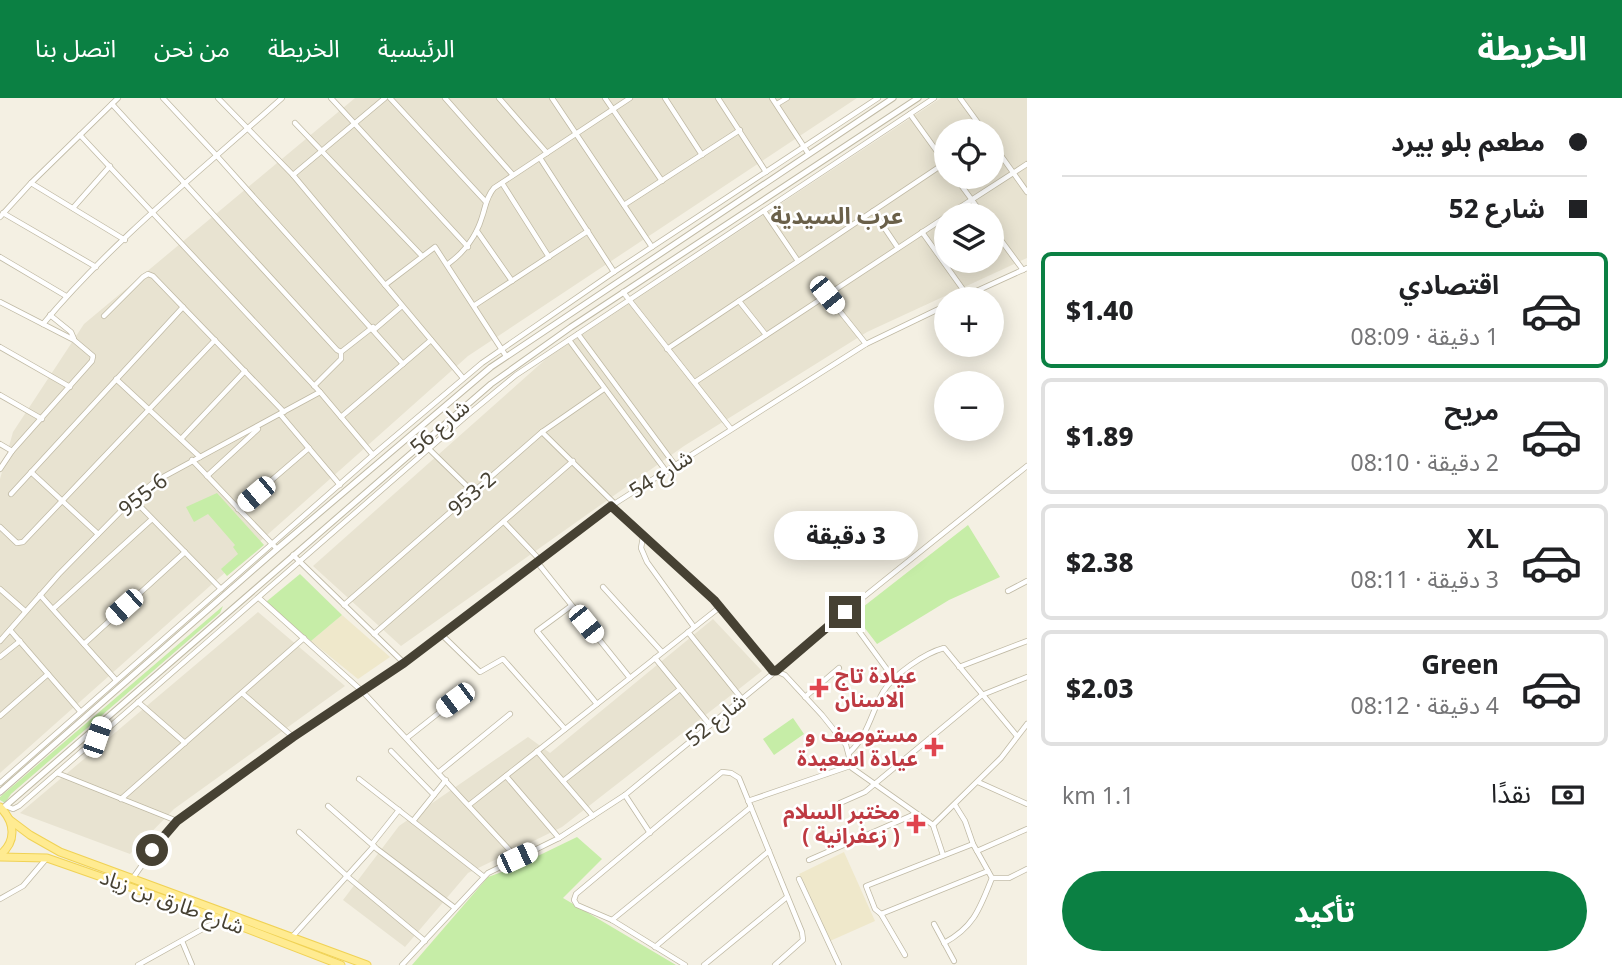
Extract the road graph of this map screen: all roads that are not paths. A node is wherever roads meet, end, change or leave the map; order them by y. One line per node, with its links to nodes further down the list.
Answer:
1 (118, 98): 23 (street)
2 (163, 98): 40 (street)
3 (218, 98): 30 (street)
4 (282, 98): 22 (street)
5 (331, 98): 28 (street)
6 (385, 98): 28 (street)
7 (390, 98): 57 (street)
8 (445, 98): 49 (street)
9 (499, 98): 37 (street)
10 (552, 98): 32 (street)
11 (605, 98): 25 (street)
12 (630, 98): 25 (street)
13 (665, 98): 39 (street)
14 (718, 98): 31 (street)
15 (772, 98): 24 (street)
16 (787, 98): 24 (street)
17 (878, 98): 34 (street)
18 (893, 98): 38 (street, شارع 56)
19 (918, 98): 87 (street, شارع 56)
20 (934, 98): 26 (street)
21 (960, 98): 27 (street)
22 (275, 100): 30 (street)
23 (112, 104): 33 (street); 53 (street)
24 (776, 104): 34 (street)
25 (614, 108): 32 (street); 50 (street)
26 (910, 114): 35 (street); 62 (street)
27 (975, 119)
28 (355, 122): 36 (street); 72 (street)
29 (296, 123): 36 (street)
30 (248, 129): 40 (street); 48 (street)
31 (740, 130): 39 (street); 45 (street)
32 (577, 133): 37 (street); 60 (street)
33 (80, 135): 44 (street); 51 (street)
34 (804, 147): 38 (street); 45 (street)
35 (934, 147)
36 (322, 149): 48 (street); 75 (street)
37 (547, 153): 41 (street)
38 (808, 153): 99 (street, شارع 56)
39 (702, 155): 50 (street)
40 (218, 156): 53 (street); 102 (street)
41 (540, 158): 49 (street); 68 (street)
42 (1004, 160): 47 (street)
43 (1027, 164): 47 (street)
44 (110, 166): 61 (street); 64 (street)
45 (766, 172): 73 (street)
46 (934, 172): 63 (street)
47 (1013, 173): 55 (street); 56 (street)
48 (293, 175): 84 (street)
49 (513, 175): 52 (street)
50 (662, 181): 60 (street)
51 (31, 183): 61 (street); 65 (street)
52 (502, 183): 57 (street); 77 (street)
53 (186, 184): 64 (street); 113 (street)
54 (964, 189): 56 (street)
55 (1027, 192)
56 (972, 200): 58 (street); 59 (street)
57 (486, 202): 67 (street)
58 (968, 203)
59 (974, 203)
60 (624, 205): 73 (street)
61 (73, 208): 70 (street)
62 (764, 211): 78 (street); 90 (street)
63 (873, 211): 74 (street); 78 (street)
64 (154, 212): 70 (street); 120 (street)
65 (2, 215): 80 (street)
66 (934, 225): 69 (street)
67 (477, 231): 72 (street); 83 (street)
68 (588, 231): 77 (street); 82 (street)
69 (922, 232): 74 (street); 85 (street)
70 (125, 240): 80 (street)
71 (1004, 243): 81 (street)
72 (468, 247): 79 (street)
73 (652, 247): 82 (street)
74 (898, 248): 88 (street)
75 (422, 256): 79 (street); 84 (street)
76 (0, 257): 89 (street)
77 (549, 257): 83 (street)
78 (798, 261): 91 (street)
79 (448, 264): 93 (street)
80 (96, 267): 89 (street)
81 (1025, 269): 86 (street)
82 (614, 272): 111 (street)
83 (512, 281): 93 (street)
84 (385, 285): 94 (street)
85 (961, 287)
86 (985, 287)
87 (623, 292): 90 (street); 101 (street, شارع 56)
88 (827, 295): 104 (street); 109 (street)
89 (66, 296): 97 (street)
90 (630, 300): 103 (street); 112 (street)
91 (739, 301): 104 (street); 112 (street)
92 (0, 302): 100 (street)
93 (475, 305): 111 (street)
94 (402, 306): 102 (street); 107 (street)
95 (183, 307): 98 (street); 106 (street); 118 (street)
96 (934, 311): 109 (street, شارع 54)
97 (50, 315): 100 (street); 105 (street)
98 (104, 316)
99 (564, 317): 101 (street); 114 (street, شارع 56)
100 (43, 324): 105 (street)
101 (571, 327): 161 (street, شارع 56)
102 (374, 328): 113 (street); 115 (street)
103 (578, 334): 108 (street); 141 (street)
104 (766, 335): 119 (street)
105 (74, 340): 121 (street)
106 (215, 340): 116 (street); 125 (street)
107 (431, 340): 115 (street); 117 (street)
108 (569, 340): 122 (street); 135 (street)
109 (866, 344): 130 (street, شارع 54)
110 (0, 347): 121 (street)
111 (501, 349): 114 (street); 117 (street)
112 (667, 349): 119 (street)
113 (341, 352): 120 (street)
114 (506, 356): 157 (street, شارع 56)
115 (403, 364): 127 (street)
116 (245, 371): 126 (street); 132 (street)
117 (463, 378): 137 (street)
118 (116, 379): 125 (street); 145 (street)
119 (695, 382): 130 (street)
120 (314, 386): 123 (street)
121 (69, 387): 128 (street)
122 (604, 389): 131 (street, 953-2); 144 (street)
123 (320, 392): 126 (street, 955-6); 127 (street)
124 (0, 395): 128 (street)
125 (149, 410): 132 (street); 150 (street)
126 (282, 413): 129 (street, 955-6); 134 (street)
127 (341, 417): 137 (street)
128 (42, 419): 136 (street)
129 (265, 423): 138 (street, 955-6); 146 (street)
130 (731, 429): 141 (street, شارع 54)
131 (542, 432): 140 (street); 148 (street, 953-2)
132 (181, 439): 138 (street)
133 (0, 444): 136 (street)
134 (309, 448): 147 (street); 153 (street)
135 (429, 449): 148 (street); 167 (street)
136 (12, 452): 143 (street)
137 (373, 455): 147 (street)
138 (200, 457): 139 (street, 955-6)
139 (192, 460): 146 (street); 151 (street, 955-6)
140 (573, 461): 152 (street); 155 (street)
141 (675, 465): 144 (street, شارع 54)
142 (1027, 466): 182 (street, شارع 52)
143 (0, 469)
144 (666, 471): 152 (street, شارع 54)
145 (31, 472): 149 (street); 150 (street)
146 (207, 476): 153 (street)
147 (340, 485): 162 (street)
148 (473, 492): 176 (street, 953-2)
149 (11, 494)
150 (62, 500): 156 (street); 158 (street)
151 (134, 500): 154 (street); 158 (street, 955-6)
152 (613, 505): 160 (street); 166 (street, شارع 54)
153 (238, 509): 162 (street)
154 (152, 519): 164 (street); 179 (street)
155 (503, 522): 166 (street); 186 (street)
156 (0, 527)
157 (302, 528): 159 (street, شارع 56); 161 (street)
158 (98, 534): 173 (street, 955-6)
159 (292, 537): 162 (street, شارع 56); 163 (street)
160 (643, 537): 178 (street); 183 (street)
161 (311, 539): 163 (street, شارع 56)
162 (274, 547): 171 (street); 174 (street, شارع 56)
163 (302, 547): 165 (street, شارع 56)
164 (185, 552): 171 (street); 192 (street)
165 (293, 555): 167 (street); 180 (street, شارع 56)
166 (539, 561): 177 (street); 187 (street, شارع 54)
167 (300, 562): 175 (street); 176 (street)
168 (1027, 581): 172 (street)
169 (603, 587): 193 (street)
170 (0, 589): 181 (street)
171 (220, 589): 204 (street)
172 (1009, 591)
173 (40, 595): 179 (street); 181 (street, 955-6)
174 (220, 598): 180 (street); 239 (street, شارع 56)
175 (258, 598): 188 (street); 212 (street)
176 (344, 605): 186 (street)
177 (571, 606): 202 (street); 213 (street)
178 (720, 607): 183 (street); 199 (street)
179 (53, 609): 192 (street)
180 (230, 609): 217 (street, شارع 56)
181 (25, 611): 184 (street, 955-6)
182 (845, 612): 199 (street, شارع 52); 203 (street)
183 (694, 627): 185 (street)
184 (10, 629): 189 (street, 955-6); 190 (street)
185 (688, 632): 193 (street); 210 (street)
186 (374, 634): 196 (street)
187 (441, 634): 196 (street, شارع 54); 220 (street)
188 (304, 638): 206 (street); 207 (street)
189 (0, 641)
190 (20, 641): 194 (street); 200 (street)
191 (1027, 641): 197 (street)
192 (84, 644): 204 (street)
193 (662, 652): 195 (street)
194 (0, 657)
195 (655, 658): 202 (street); 205 (street)
196 (404, 663): 206 (street, شارع 54)
197 (959, 667): 203 (street); 208 (street)
198 (839, 668): 209 (street)
199 (776, 671): 209 (street); 210 (street, شارع 52)
200 (48, 674): 214 (street); 216 (street)
201 (1027, 677): 208 (street)
202 (630, 678): 213 (street)
203 (894, 679): 228 (street)
204 (116, 680): 214 (street)
205 (680, 689): 219 (street); 235 (street)
206 (363, 692): 223 (street, شارع 54); 224 (street)
207 (242, 693): 223 (street); 225 (street)
208 (982, 695): 221 (street); 238 (street)
209 (805, 697): 228 (street)
210 (742, 699): 219 (street, شارع 52)
211 (455, 700): 224 (street)
212 (138, 702): 222 (street); 225 (street)
213 (597, 704): 220 (street)
214 (80, 711): 237 (street)
215 (510, 714): 230 (street)
216 (0, 716)
217 (103, 721): 222 (street); 250 (street, شارع 56)
218 (1027, 723): 221 (street)
219 (710, 725): 241 (street, شارع 52)
220 (565, 729): 227 (street)
221 (1017, 736): 236 (street)
222 (97, 737): 231 (street)
223 (293, 737): 255 (street, شارع 54)
224 (407, 738): 230 (street)
225 (185, 743): 242 (street)
226 (391, 751): 240 (street)
227 (537, 751): 232 (street); 235 (street)
228 (848, 753): 229 (street)
229 (850, 766): 238 (street); 243 (street)
230 (439, 772): 234 (street)
231 (57, 773): 242 (street); 250 (street)
232 (506, 776): 246 (street); 261 (street)
233 (359, 779): 251 (street)
234 (446, 780): 240 (street); 246 (street)
235 (563, 781): 253 (street)
236 (978, 782): 245 (street); 248 (street)
237 (0, 783)
238 (874, 784): 244 (street); 252 (street)
239 (0, 792)
240 (434, 795): 256 (street)
241 (625, 795): 253 (street, شارع 52); 260 (street)
242 (121, 799): 255 (street)
243 (748, 801): 249 (street); 260 (street)
244 (840, 803)
245 (1027, 804)
246 (469, 805): 269 (street)
247 (328, 806): 263 (street)
248 (955, 806): 257 (street); 262 (street)
249 (751, 807): 264 (street); 283 (street)
250 (3, 808): 254 (main road)
251 (399, 810): 256 (street); 263 (street)
252 (916, 814): 257 (street); 270 (street)
253 (593, 816): 261 (street, شارع 52)
254 (9, 820): 267 (main road); 275 (main road, شارع طارق بن زياد)
255 (177, 821): 275 (street, شارع 54)
256 (412, 821): 273 (street)
257 (933, 825): 266 (street)
258 (1027, 829): 265 (street)
259 (299, 832): 274 (street)
260 (650, 833): 283 (street)
261 (559, 838): 269 (street, شارع 52)
262 (973, 844): 265 (street); 266 (street)
263 (373, 845): 274 (street); 280 (street)
264 (769, 851): 278 (street); 291 (street)
265 (977, 851): 272 (street)
266 (943, 855): 282 (street)
267 (0, 856): 268 (main road, شارع طارق بن زياد)
268 (47, 858): 279 (street); 281 (main road, شارع طارق بن زياد)
269 (517, 858): 273 (street, شارع 52)
270 (809, 860)
271 (1027, 869): 277 (street)
272 (988, 871): 277 (street); 282 (street)
273 (483, 876): 280 (street, شارع 52)
274 (348, 877): 287 (street); 289 (street)
275 (133, 878): 287 (main road, شارع طارق بن زياد)
276 (799, 878): 302 (street)
277 (992, 878): 290 (street)
278 (788, 897): 300 (street); 301 (street)
279 (0, 899)
280 (455, 908): 289 (street, شارع 52)
281 (203, 913): 284 (main road, شارع طارق بن زياد); 286 (street)
282 (881, 914): 292 (street)
283 (612, 920): 291 (street)
284 (226, 921): 286 (street); 296 (main road, شارع طارق بن زياد)
285 (934, 924): 290 (street)
286 (204, 928): 288 (street)
287 (291, 937): 297 (main road, شارع طارق بن زياد)
288 (183, 941): 294 (street); 295 (street)
289 (425, 941): 298 (street, شارع 52)
290 (944, 943): 293 (street)
291 (655, 947): 299 (street)
292 (905, 956)
293 (954, 961)
294 (138, 965)
295 (192, 965)
296 (341, 965)
297 (367, 965)
298 (402, 965)
299 (685, 965)
300 (704, 965)
301 (775, 965)
302 (839, 965)

